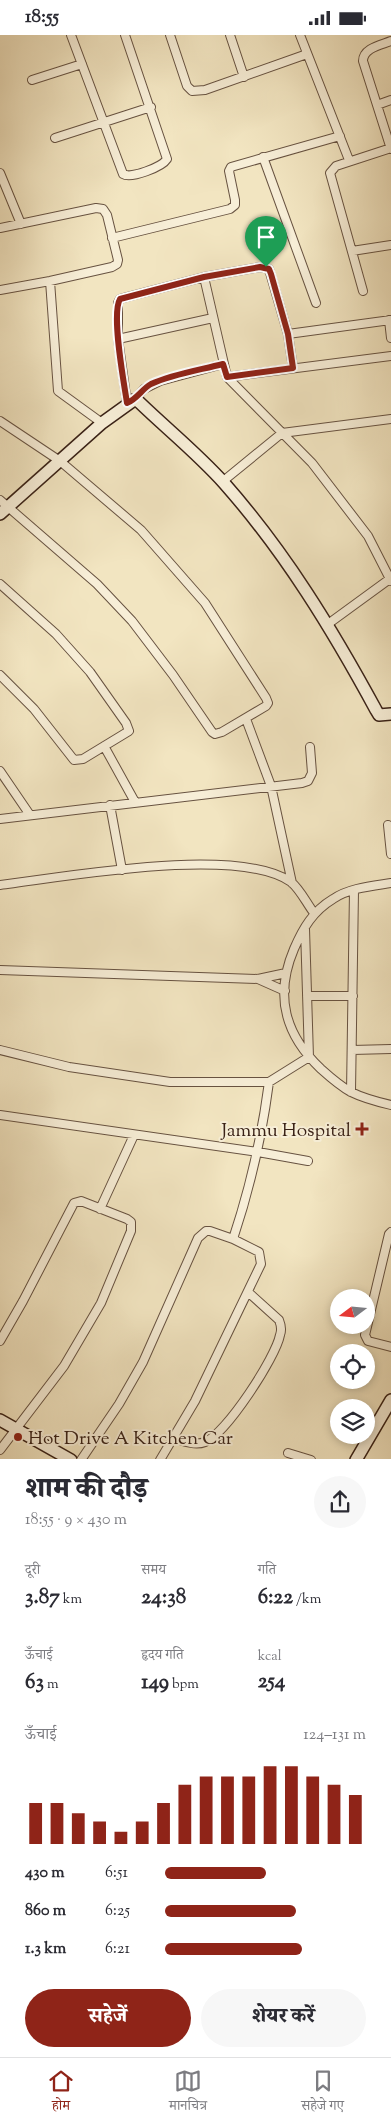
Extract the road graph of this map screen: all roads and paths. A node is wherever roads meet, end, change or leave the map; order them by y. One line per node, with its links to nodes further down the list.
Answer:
1 (70, 35): 8 (street)
2 (125, 35): 13 (street)
3 (171, 35): 9 (street)
4 (230, 35): 9 (street)
5 (300, 35): 7 (street)
6 (391, 41): 12 (street)
7 (307, 54): 9 (street); 15 (street)
8 (82, 64): 10 (street); 14 (street)
9 (244, 77)
10 (32, 80)
11 (391, 100): 12 (street)
12 (377, 105): 17 (street)
13 (151, 107): 14 (street); 14 (street)
14 (103, 123): 16 (street)
15 (340, 136): 18 (street); 19 (street)
16 (55, 138)
17 (391, 148): 19 (street)
18 (263, 157): 23 (street); 30 (street)
19 (349, 161): 25 (street)
20 (0, 173): 21 (street)
21 (21, 224): 22 (street); 23 (street)
22 (0, 228)
23 (112, 238): 27 (street)
24 (391, 245): 25 (street)
25 (352, 251): 29 (street)
26 (204, 277): 31 (street); 33 (street); 35 (street)
27 (50, 281): 28 (street); 43 (street)
28 (0, 290)
29 (363, 291)
30 (316, 303)
31 (213, 318): 35 (street); 37 (street)
32 (390, 320): 33 (street); 34 (street)
33 (288, 334): 38 (street)
34 (391, 338)
35 (118, 339): 40 (street)
36 (391, 356): 38 (street)
37 (223, 364): 39 (street); 40 (street)
38 (293, 368): 39 (street)
39 (227, 377): 44 (street)
40 (130, 402): 43 (street); 46 (street)
41 (391, 419): 44 (street)
42 (0, 421): 45 (street)
43 (102, 423): 45 (street)
44 (282, 433): 46 (street); 49 (street)
45 (60, 461): 47 (street); 54 (street)
46 (222, 482): 51 (street)
47 (5, 503): 48 (street); 54 (street)
48 (0, 514)
49 (391, 579): 51 (street)
50 (0, 584): 55 (street)
51 (328, 624): 53 (street)
52 (0, 675): 55 (street)
53 (391, 714)
54 (246, 719): 58 (street)
55 (104, 745): 59 (street)
56 (310, 747): 58 (street)
57 (0, 771): 61 (street)
58 (271, 787): 59 (street); 66 (street)
59 (135, 802): 60 (street)
60 (110, 805): 61 (street); 65 (street)
61 (30, 815): 62 (street)
62 (0, 819)
63 (388, 825): 64 (street)
64 (391, 854)
65 (122, 870): 66 (street); 68 (street)
66 (292, 883): 70 (street)
67 (391, 883): 69 (street)
68 (0, 885)
69 (354, 890): 70 (street); 77 (street)
70 (314, 913): 71 (street)
71 (305, 929): 73 (street); 76 (street)
72 (0, 970): 74 (street)
73 (286, 973): 74 (street); 75 (street)
74 (258, 979): 75 (street)
75 (285, 991): 81 (street)
76 (307, 996): 77 (street); 81 (street)
77 (353, 996): 80 (street)
78 (391, 1049): 80 (street)
79 (0, 1050): 82 (street)
80 (352, 1050): 83 (street)
81 (309, 1057): 82 (street); 83 (street)
82 (269, 1083): 87 (street)
83 (351, 1092): 84 (street)
84 (391, 1105)
85 (1, 1117): 86 (street)
86 (134, 1135): 87 (street); 89 (street)
87 (258, 1152): 88 (street); 91 (street)
88 (308, 1161)
89 (100, 1209): 93 (street); 97 (street)
90 (391, 1231): 94 (street)
91 (233, 1239): 92 (street); 102 (street)
92 (248, 1292): 98 (street); 98 (street)
93 (0, 1341)
94 (391, 1347)
95 (391, 1400): 105 (street)
96 (0, 1420): 97 (street)
97 (17, 1430): 99 (street); 101 (street)
98 (174, 1439): 103 (street)
99 (0, 1450)
100 (288, 1453): 104 (street)
101 (71, 1459)
102 (81, 1459)
103 (160, 1459)
104 (311, 1459)
105 (356, 1459)

